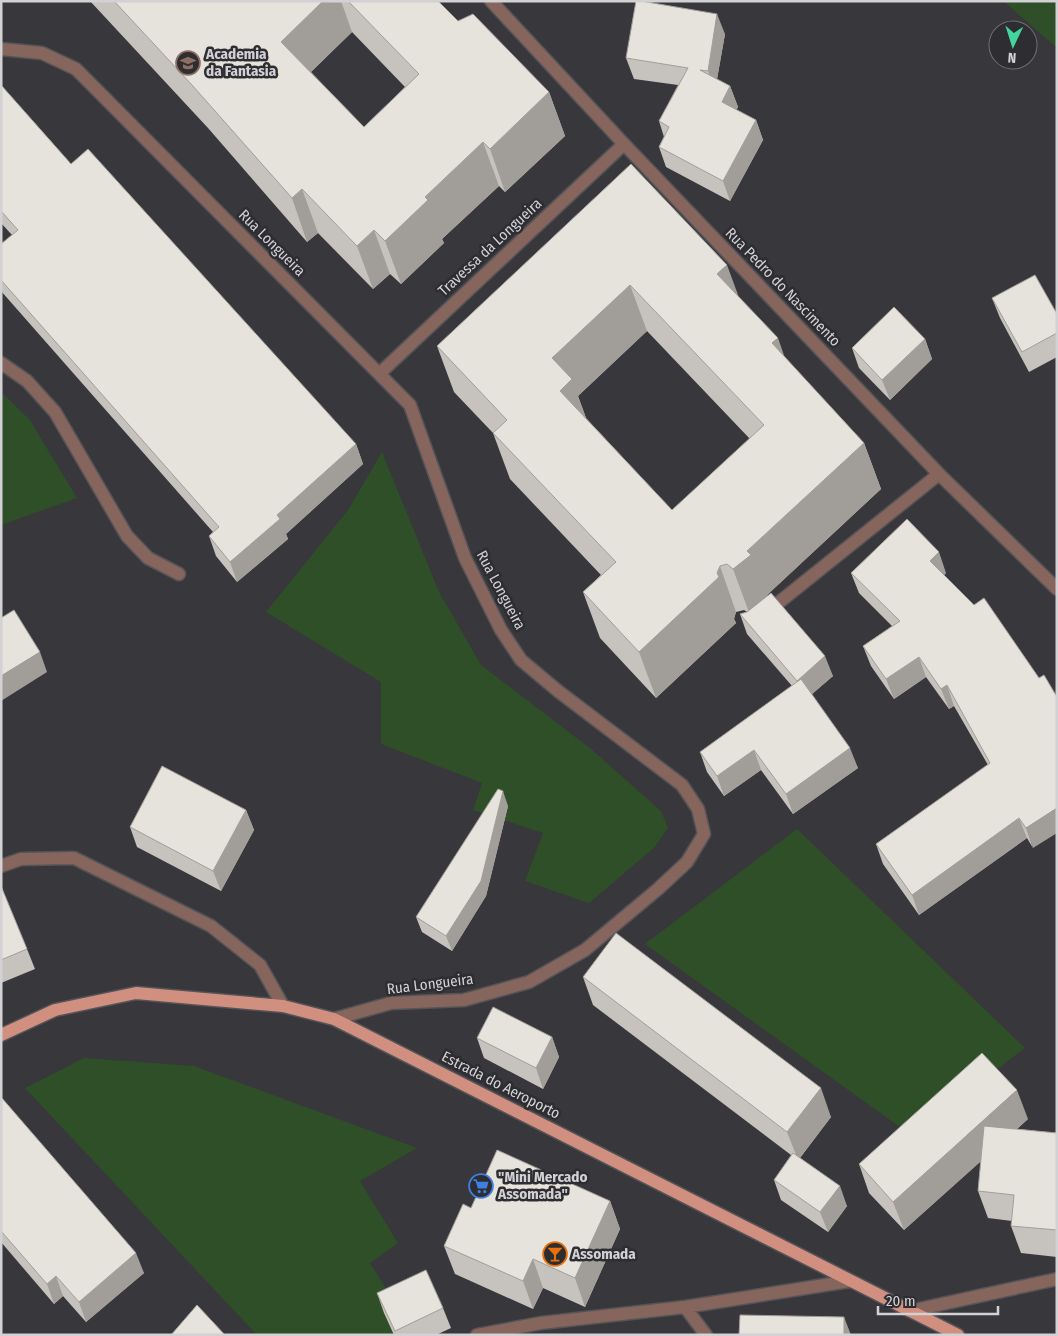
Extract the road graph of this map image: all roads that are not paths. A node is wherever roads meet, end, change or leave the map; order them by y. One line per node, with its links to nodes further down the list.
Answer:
1 (492, 1): 3 (street, Rua Pedro do Nascimento)
2 (1, 49): 5 (street, Rua Longueira)
3 (624, 144): 5 (street, Travessa da Longueira); 6 (street, Rua Pedro do Nascimento)
4 (1, 363): 7 (street)
5 (379, 374): 12 (street, Rua Longueira)
6 (939, 474): 8 (street, Rua Pedro do Nascimento); 9 (street)
7 (179, 574)
8 (1057, 589)
9 (757, 620)
10 (1, 866): 11 (street)
11 (283, 1006): 12 (main road, Estrada do Aeroporto); 13 (main road, Estrada do Aeroporto)
12 (334, 1019): 15 (main road, Estrada do Aeroporto)
13 (1, 1035)
14 (1057, 1279): 17 (street)
15 (850, 1281): 16 (street); 17 (main road, Estrada do Aeroporto)
16 (685, 1307): 18 (street); 19 (street)
17 (910, 1311): 20 (main road, Estrada do Aeroporto)
18 (477, 1335)
19 (706, 1335)
20 (958, 1335)

